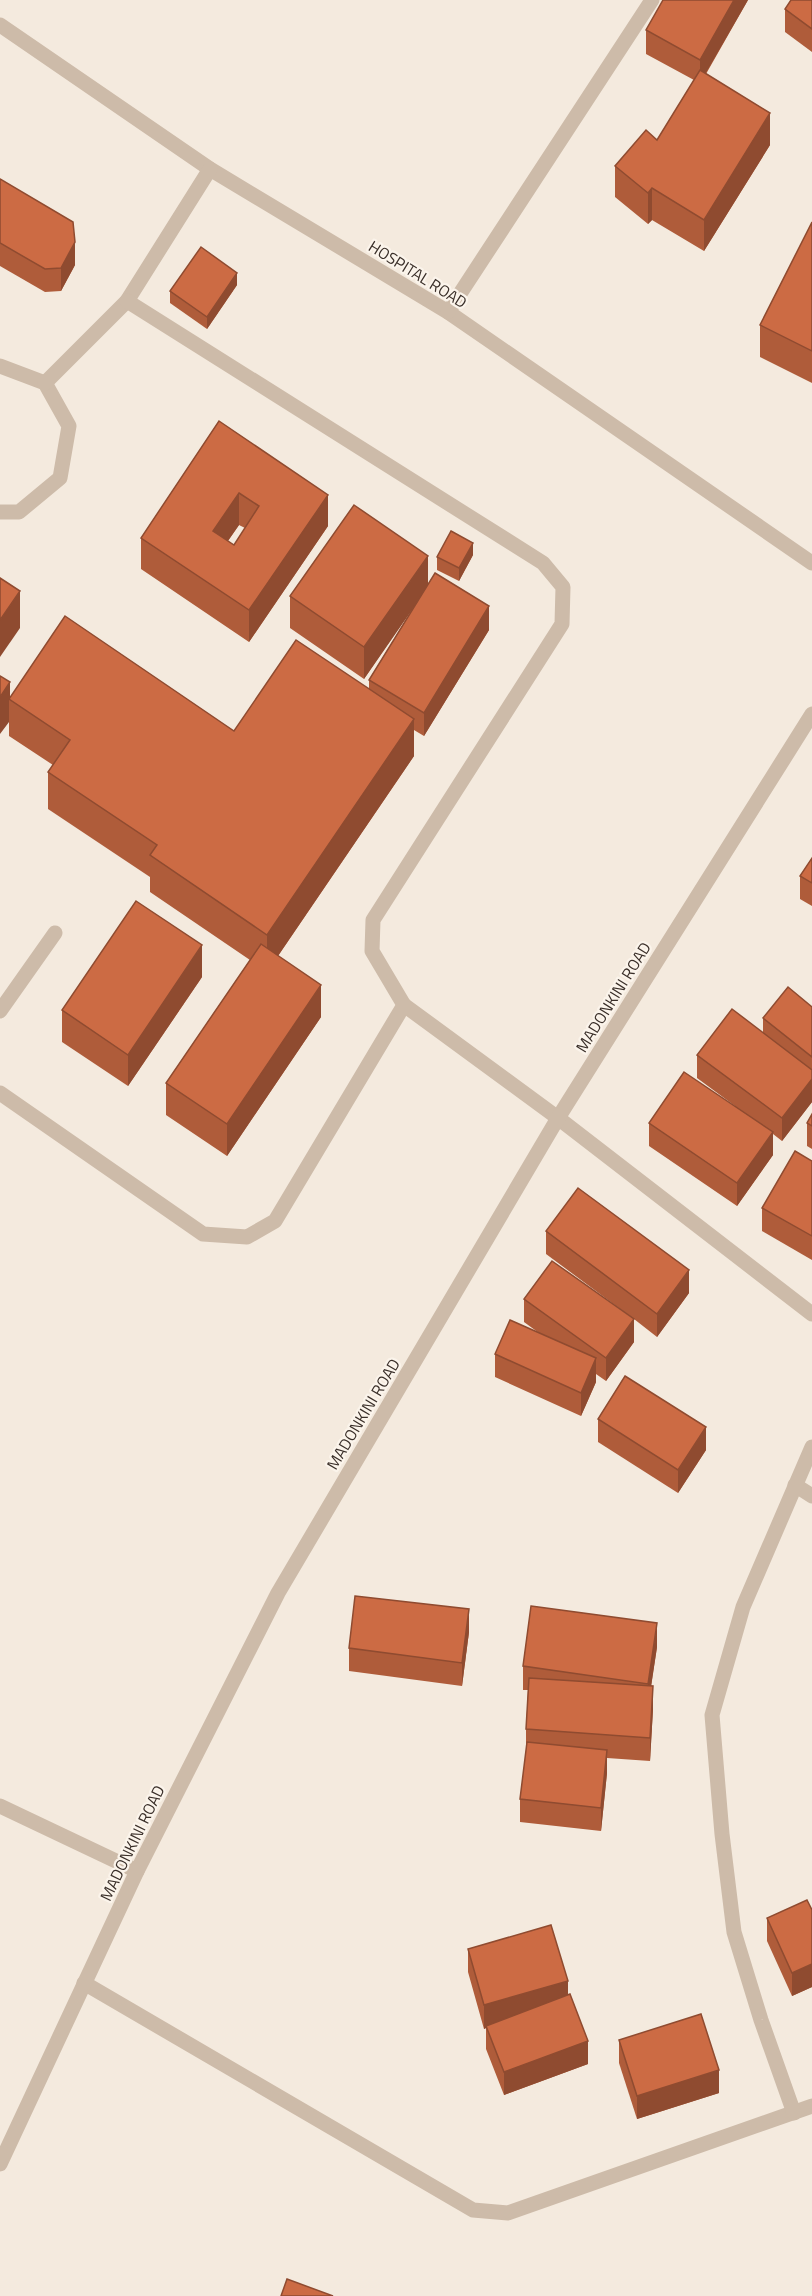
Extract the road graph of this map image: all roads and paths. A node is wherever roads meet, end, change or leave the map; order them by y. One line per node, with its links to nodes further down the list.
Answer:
1 (652, 0): 5 (street)
2 (0, 26): 3 (street, HOSPITAL ROAD)
3 (210, 169): 4 (street); 5 (street, HOSPITAL ROAD)
4 (127, 301): 7 (street); 12 (street)
5 (448, 312): 9 (street, HOSPITAL ROAD)
6 (0, 366): 7 (street)
7 (45, 383): 8 (street)
8 (0, 512)
9 (812, 563)
10 (812, 714): 15 (street, MADONKINI ROAD)
11 (55, 933): 13 (street)
12 (404, 1005): 14 (street); 15 (street)
13 (0, 1011)
14 (0, 1093)
15 (558, 1118): 16 (street); 21 (street, MADONKINI ROAD)
16 (812, 1314)
17 (812, 1447): 18 (street)
18 (795, 1485): 19 (street); 24 (street)
19 (812, 1496)
20 (0, 1806): 21 (street)
21 (137, 1871): 22 (street, MADONKINI ROAD)
22 (84, 1983): 24 (street); 25 (street, MADONKINI ROAD)
23 (812, 2106): 24 (street)
24 (794, 2113)
25 (0, 2164)

